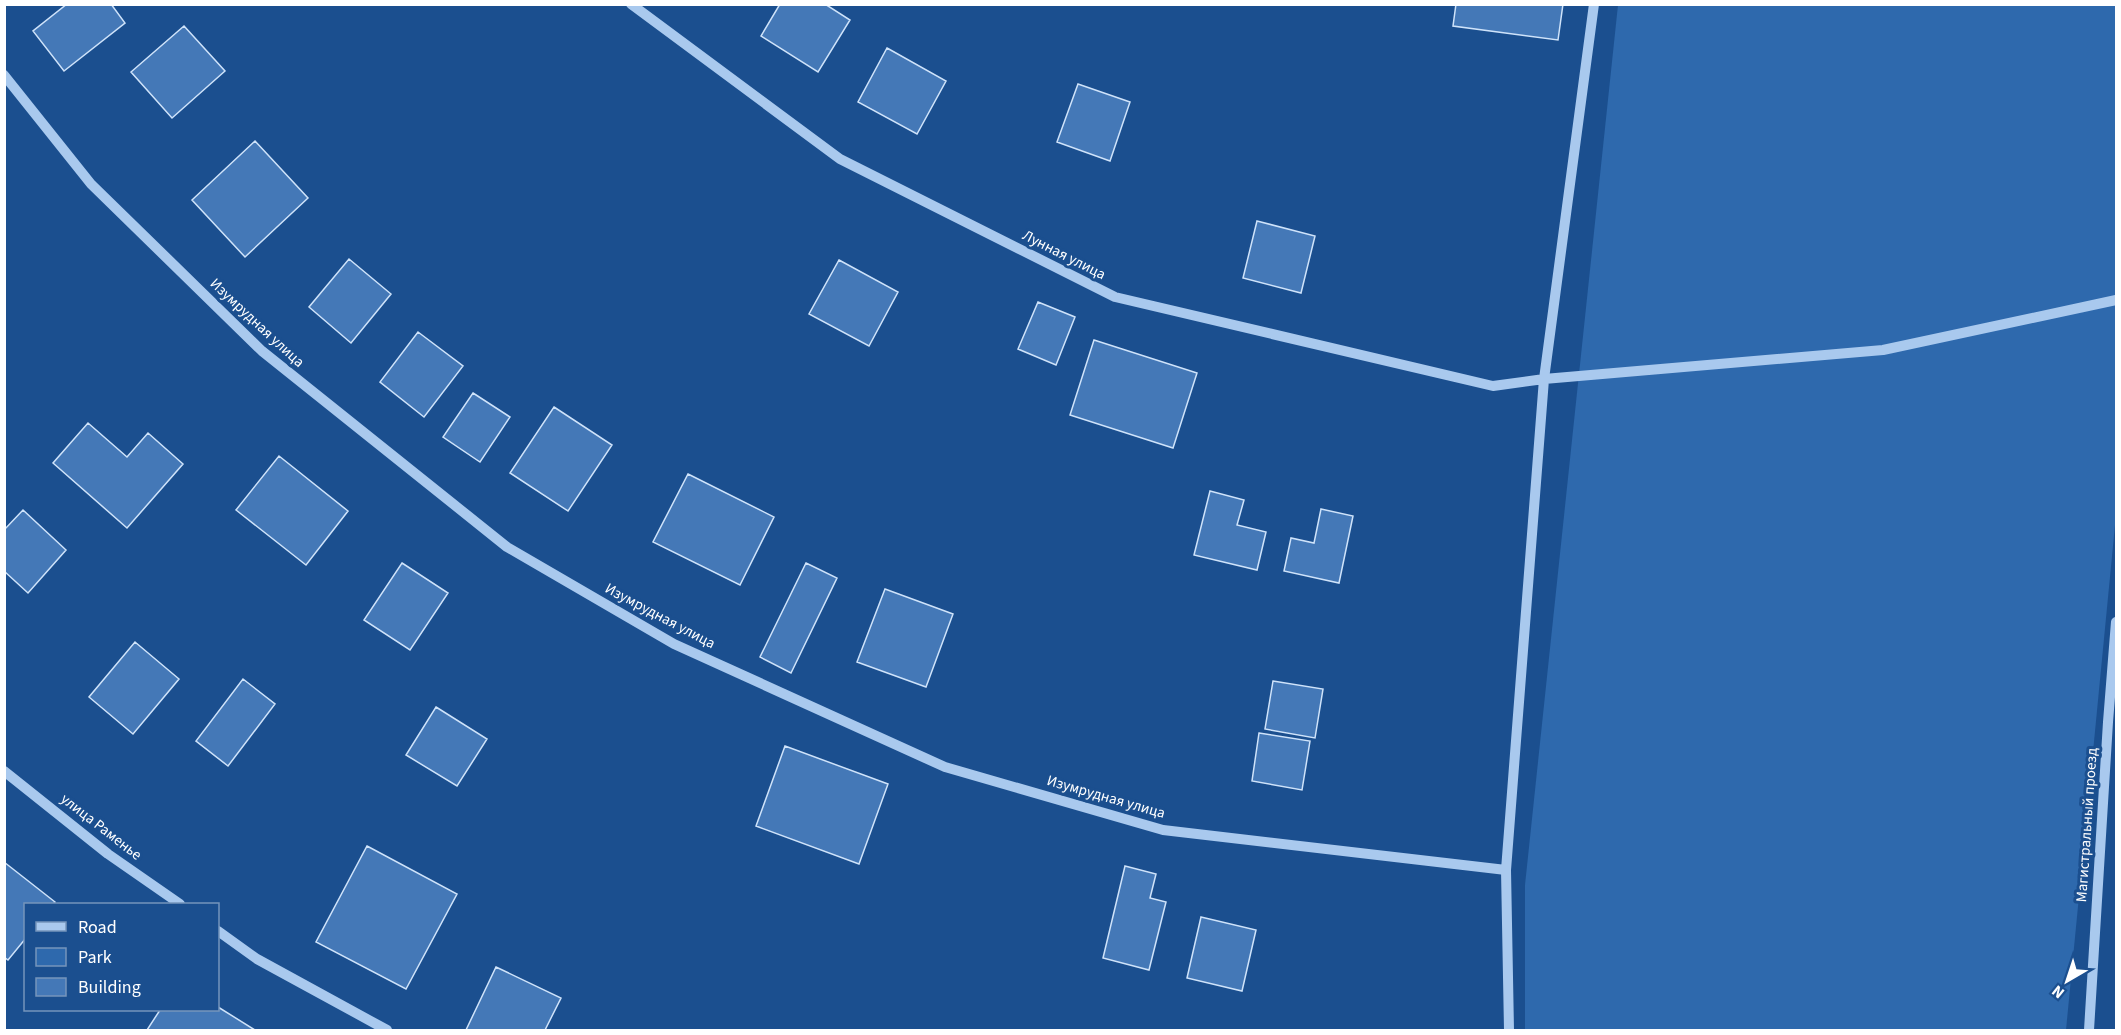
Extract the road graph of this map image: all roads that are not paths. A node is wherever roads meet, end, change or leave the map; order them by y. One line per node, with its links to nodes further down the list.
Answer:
1 (631, 4): 5 (street, Лунная улица)
2 (1593, 4): 5 (street)
3 (4, 75): 9 (street, Изумрудная улица)
4 (2116, 300): 5 (street, Лунная улица)
5 (1544, 379): 9 (street)
6 (2116, 622): 7 (street, Магистральный проезд)
7 (2112, 721): 14 (street, Магистральный проезд)
8 (4, 771): 10 (street, улица Раменье)
9 (1506, 870): 13 (street)
10 (179, 903)
11 (219, 932): 12 (street)
12 (387, 1030)
13 (1509, 1030)
14 (2089, 1030)

